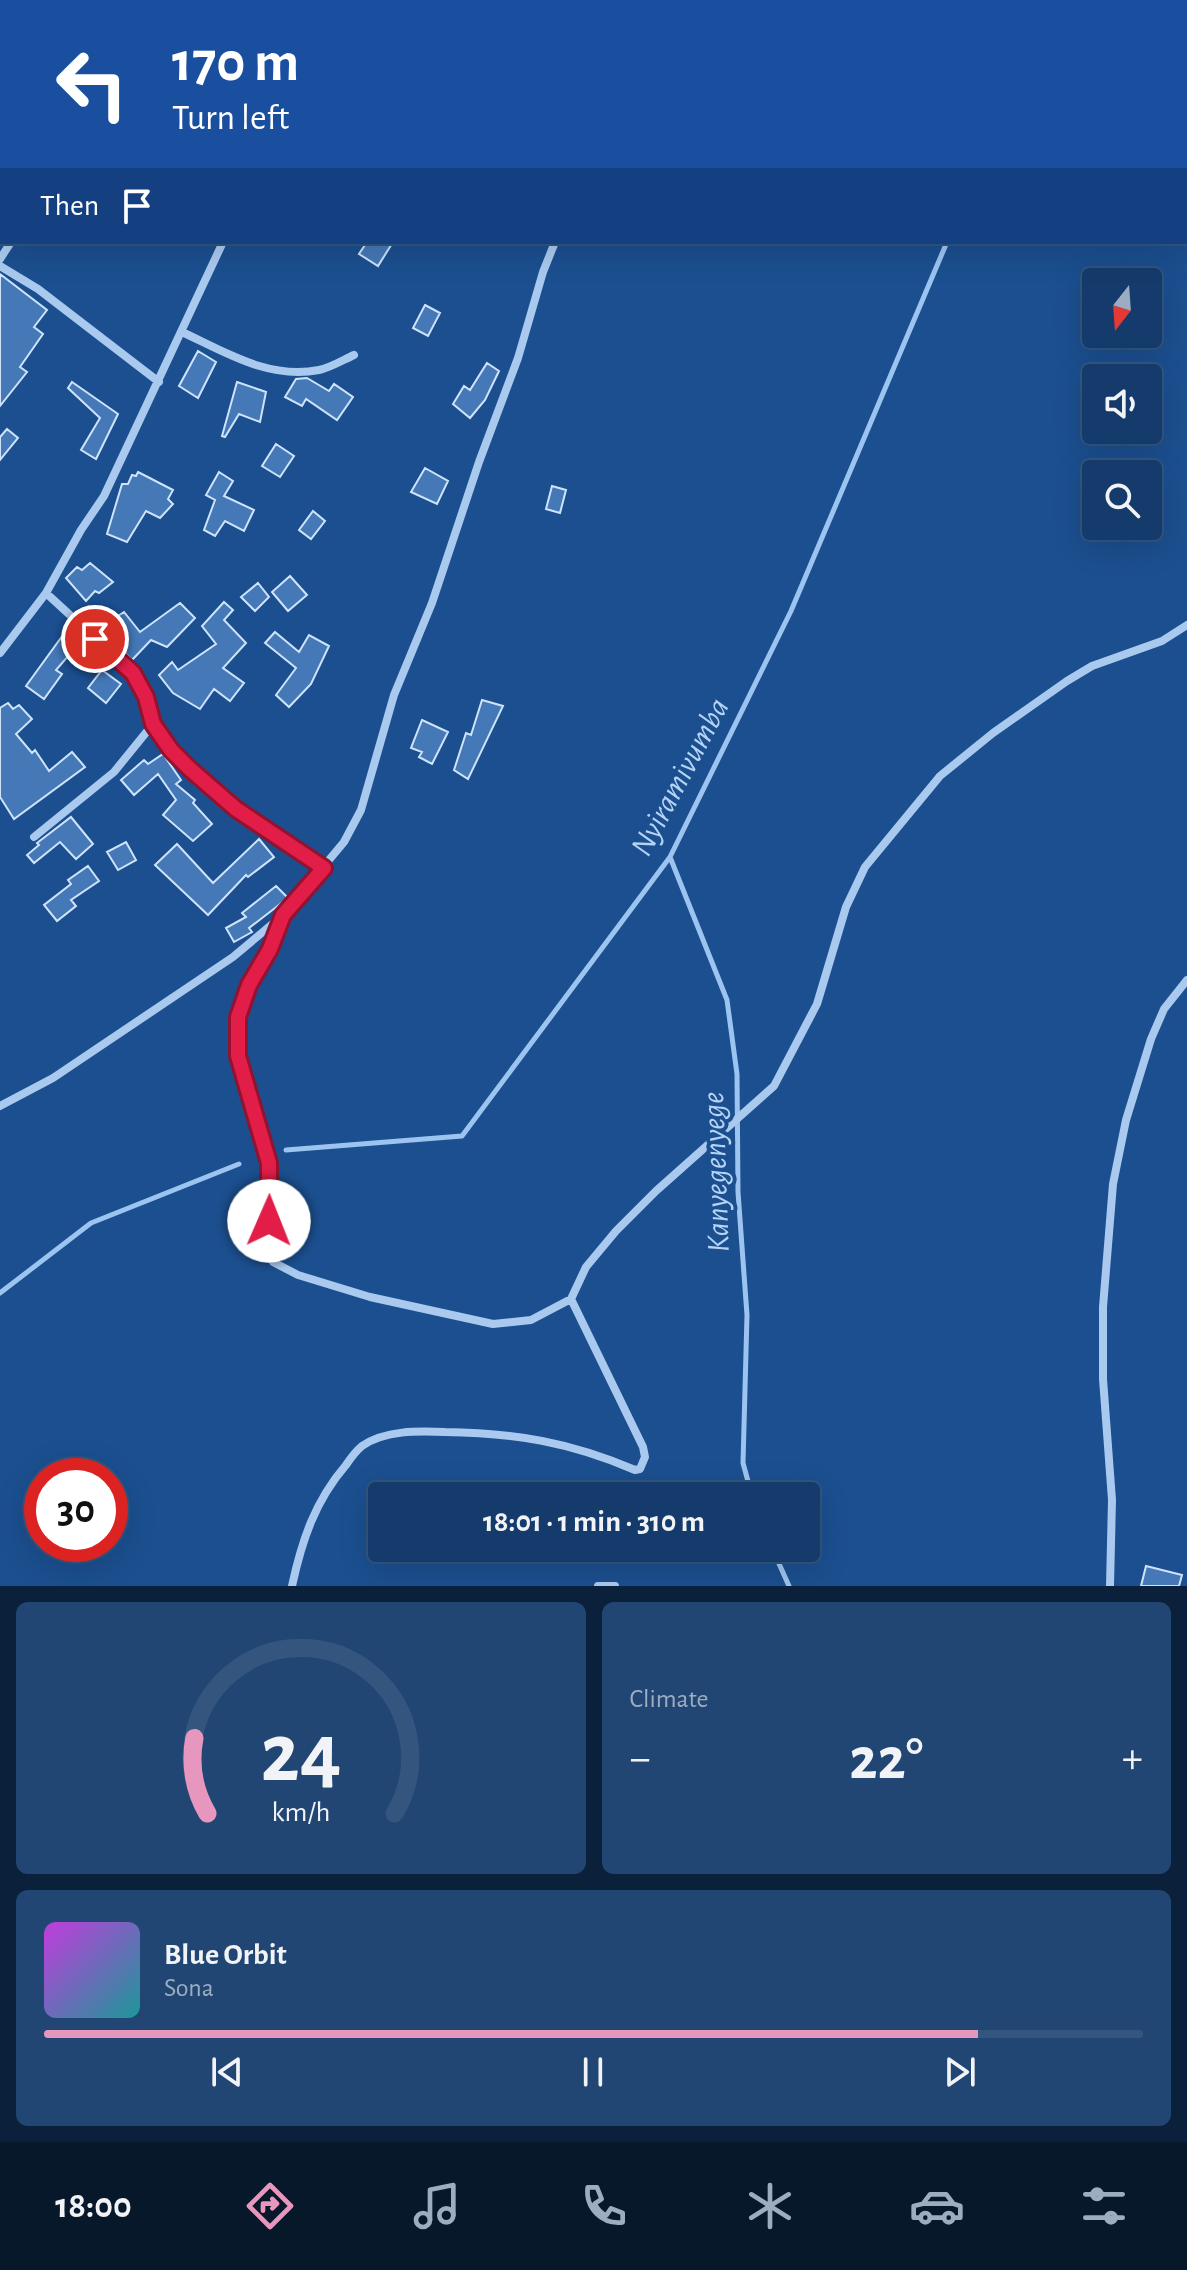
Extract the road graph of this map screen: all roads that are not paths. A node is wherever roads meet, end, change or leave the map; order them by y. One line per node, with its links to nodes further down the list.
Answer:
1 (222, 244): 4 (street)
2 (554, 244): 12 (street)
3 (0, 266): 6 (street)
4 (182, 332): 5 (street); 6 (street)
5 (354, 355)
6 (159, 382): 7 (street)
7 (46, 593): 9 (street); 10 (street)
8 (1187, 625): 16 (street)
9 (0, 653)
10 (153, 724): 11 (street); 12 (street)
11 (34, 837)
12 (324, 868): 13 (street)
13 (283, 915): 15 (street); 16 (street)
14 (1187, 980): 20 (street)
15 (0, 1106)
16 (571, 1299): 17 (street)
17 (292, 1586)
18 (598, 1586): 19 (street)
19 (615, 1586)
20 (1110, 1586)

